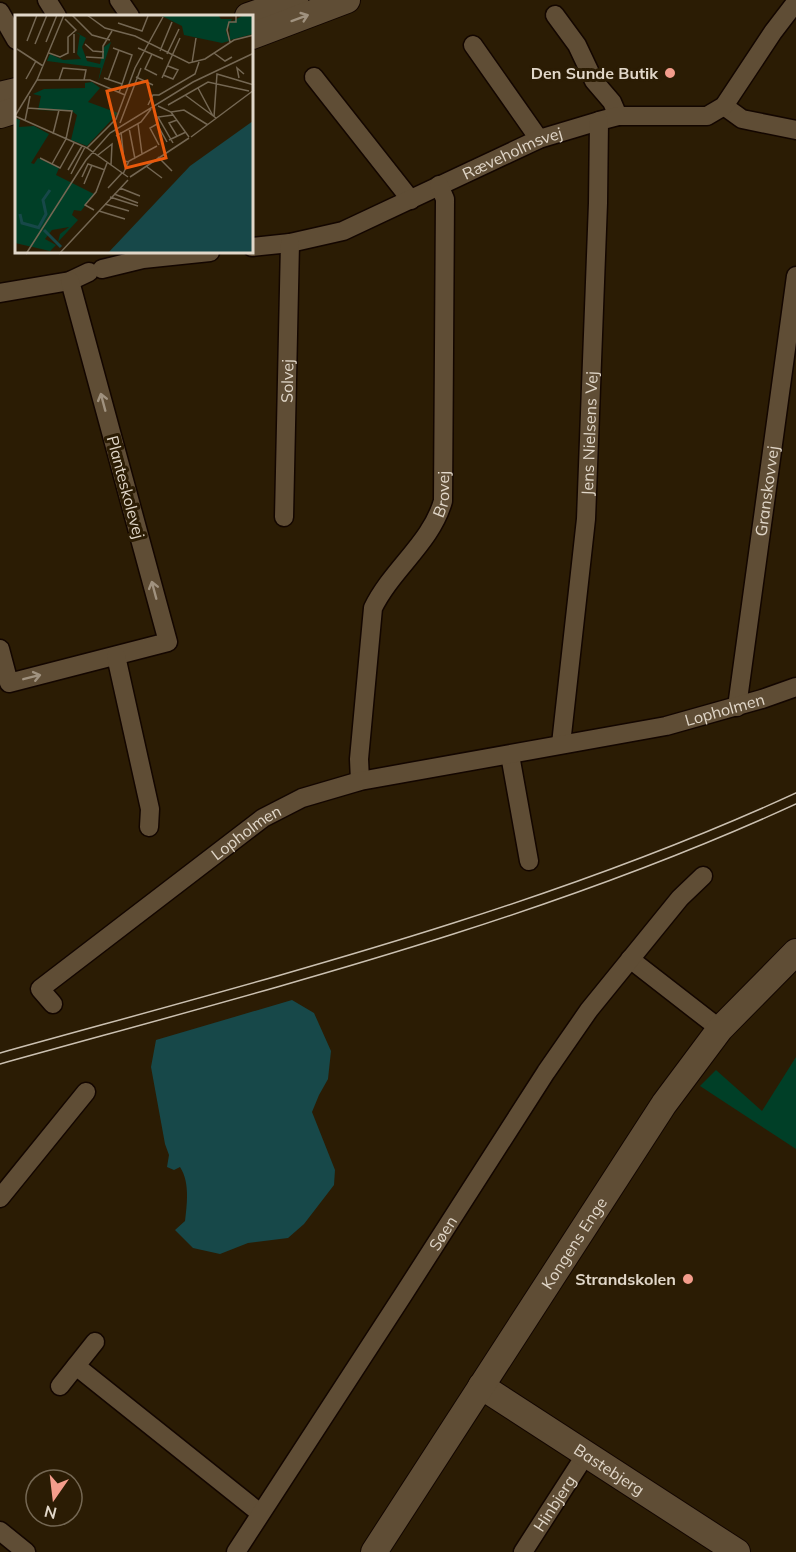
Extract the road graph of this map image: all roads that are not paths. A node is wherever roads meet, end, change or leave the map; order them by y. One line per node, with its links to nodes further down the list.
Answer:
1 (47, 0): 7 (street)
2 (119, 0): 8 (street)
3 (293, 0): 9 (street)
4 (347, 0): 11 (street, one-way to 4)
5 (796, 2): 17 (street)
6 (0, 12): 12 (street)
7 (56, 15)
8 (129, 15)
9 (251, 15)
10 (555, 15): 20 (street)
11 (254, 35)
12 (15, 38)
13 (473, 45): 23 (street)
14 (314, 77): 25 (street)
15 (15, 91): 16 (street)
16 (0, 95)
17 (724, 106): 20 (street, Ræveholmsvej); 22 (street)
18 (15, 110): 19 (street)
19 (0, 115)
20 (618, 116): 21 (street, Ræveholmsvej)
21 (599, 121): 23 (street, Ræveholmsvej); 37 (street, Jens Nielsens Vej)
22 (796, 130)
23 (539, 139): 24 (street, Ræveholmsvej)
24 (439, 185): 25 (street, Ræveholmsvej); 39 (street, Brovej)
25 (411, 200): 26 (street, Ræveholmsvej)
26 (290, 243): 27 (street, Ræveholmsvej); 32 (street, Solvej)
27 (254, 247)
28 (191, 254): 30 (street)
29 (796, 276): 36 (street, Granskovvej)
30 (70, 280): 31 (street); 34 (street, Planteskolevej, one-way to 30)
31 (0, 293)
32 (284, 517)
33 (0, 648): 34 (street, Planteskolevej, one-way to 34)
34 (116, 656): 40 (street)
35 (796, 687): 36 (street, Lopholmen)
36 (737, 707): 37 (street, Lopholmen)
37 (561, 744): 38 (street, Lopholmen)
38 (510, 754): 39 (street, Lopholmen); 41 (street)
39 (360, 781): 45 (street, Lopholmen)
40 (149, 827)
41 (529, 861)
42 (703, 876): 44 (street, Søen)
43 (796, 952): 46 (street, Kongens Enge)
44 (630, 959): 46 (street); 54 (street, Søen)
45 (53, 1004)
46 (720, 1029): 52 (street, Kongens Enge)
47 (86, 1092): 48 (street)
48 (0, 1198)
49 (95, 1342): 50 (street)
50 (75, 1366): 51 (street); 54 (street)
51 (60, 1386)
52 (481, 1386): 53 (street, Bastebjerg); 58 (street, Kongens Enge)
53 (586, 1454): 59 (street, Hinbjerg); 60 (street, Bastebjerg)
54 (260, 1513): 57 (street, Søen)
55 (0, 1531): 56 (street)
56 (26, 1552)
57 (236, 1552)
58 (374, 1552)
59 (523, 1552)
60 (737, 1552)

